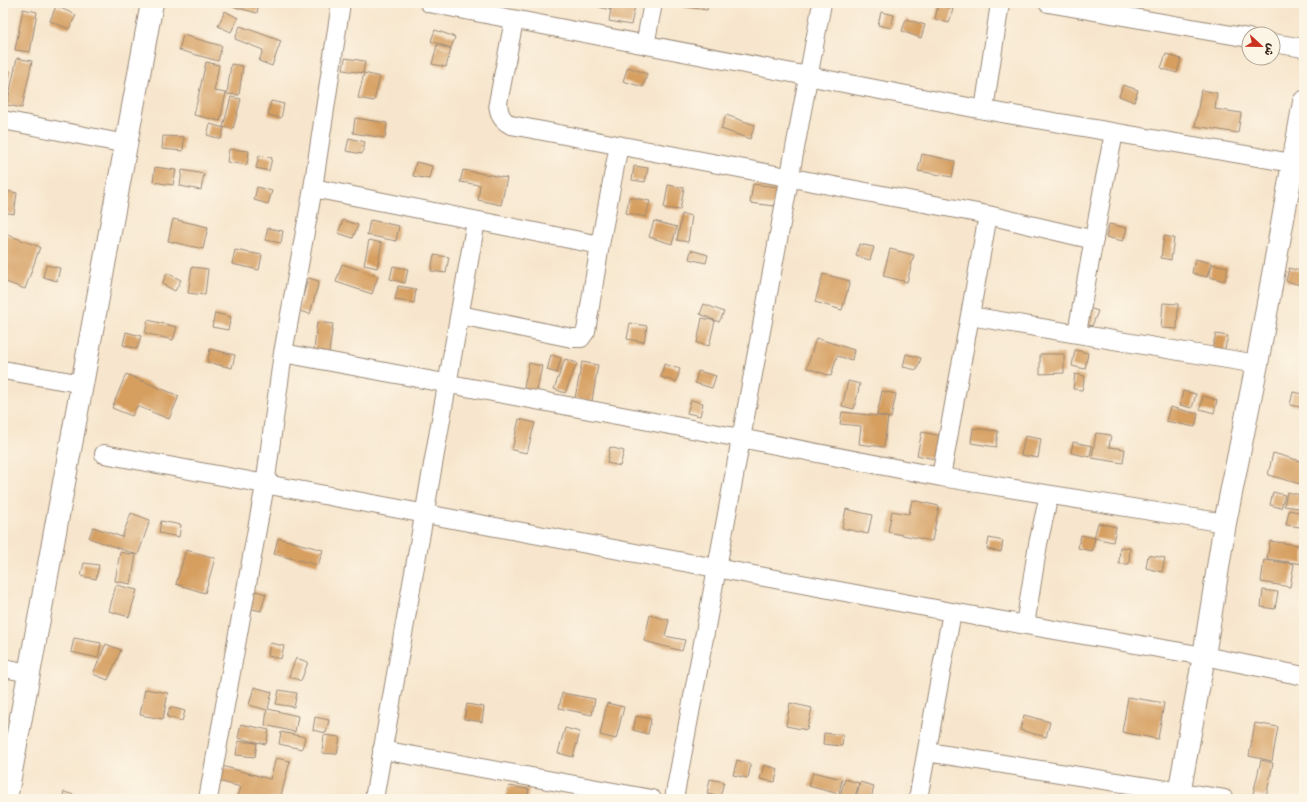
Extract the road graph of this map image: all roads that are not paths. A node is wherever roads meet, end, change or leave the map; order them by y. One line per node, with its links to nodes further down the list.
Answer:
1 (152, 3): 19 (main road)
2 (341, 3): 23 (street)
3 (429, 3): 9 (street)
4 (653, 3): 12 (street)
5 (822, 3): 14 (street)
6 (1000, 3): 16 (street)
7 (1048, 3): 8 (street)
8 (1138, 11): 10 (street)
9 (514, 20): 12 (street); 20 (street)
10 (1241, 36)
11 (1281, 44): 13 (street)
12 (646, 45): 14 (street)
13 (1304, 48)
14 (809, 76): 16 (street); 22 (street)
15 (1304, 102): 21 (main road)
16 (984, 110): 18 (street)
17 (3, 120): 19 (street)
18 (1114, 133): 21 (street); 26 (street)
19 (126, 144): 34 (main road)
20 (619, 145): 22 (street); 27 (street)
21 (1298, 164): 32 (main road)
22 (790, 178): 24 (street); 36 (street)
23 (313, 188): 25 (street); 31 (street)
24 (988, 215): 26 (street); 29 (street)
25 (476, 221): 27 (street); 28 (street)
26 (1094, 240): 30 (street)
27 (600, 245): 28 (street)
28 (460, 315): 35 (street)
29 (970, 316): 30 (street); 38 (street)
30 (1077, 333): 32 (street)
31 (283, 353): 35 (street); 39 (street)
32 (1257, 364): 42 (main road)
33 (3, 370): 34 (street)
34 (82, 384): 48 (main road)
35 (447, 384): 36 (street); 41 (street)
36 (740, 438): 38 (street); 43 (street)
37 (104, 454): 39 (street)
38 (941, 477): 40 (street)
39 (265, 485): 41 (street); 54 (street)
40 (1049, 495): 42 (street); 45 (street)
41 (425, 514): 43 (street); 50 (street)
42 (1225, 523): 46 (main road)
43 (717, 568): 44 (street); 57 (street)
44 (952, 612): 45 (street); 51 (street)
45 (1024, 625): 46 (street)
46 (1204, 656): 49 (street); 52 (main road)
47 (3, 668): 48 (street)
48 (30, 673): 53 (main road)
49 (1304, 676)
50 (382, 750): 55 (street); 56 (street)
51 (927, 752): 52 (street); 58 (street)
52 (1179, 795): 59 (street)
53 (6, 799)
54 (208, 799)
55 (374, 799)
56 (652, 799)
57 (674, 799)
58 (918, 799)
59 (1224, 799)

